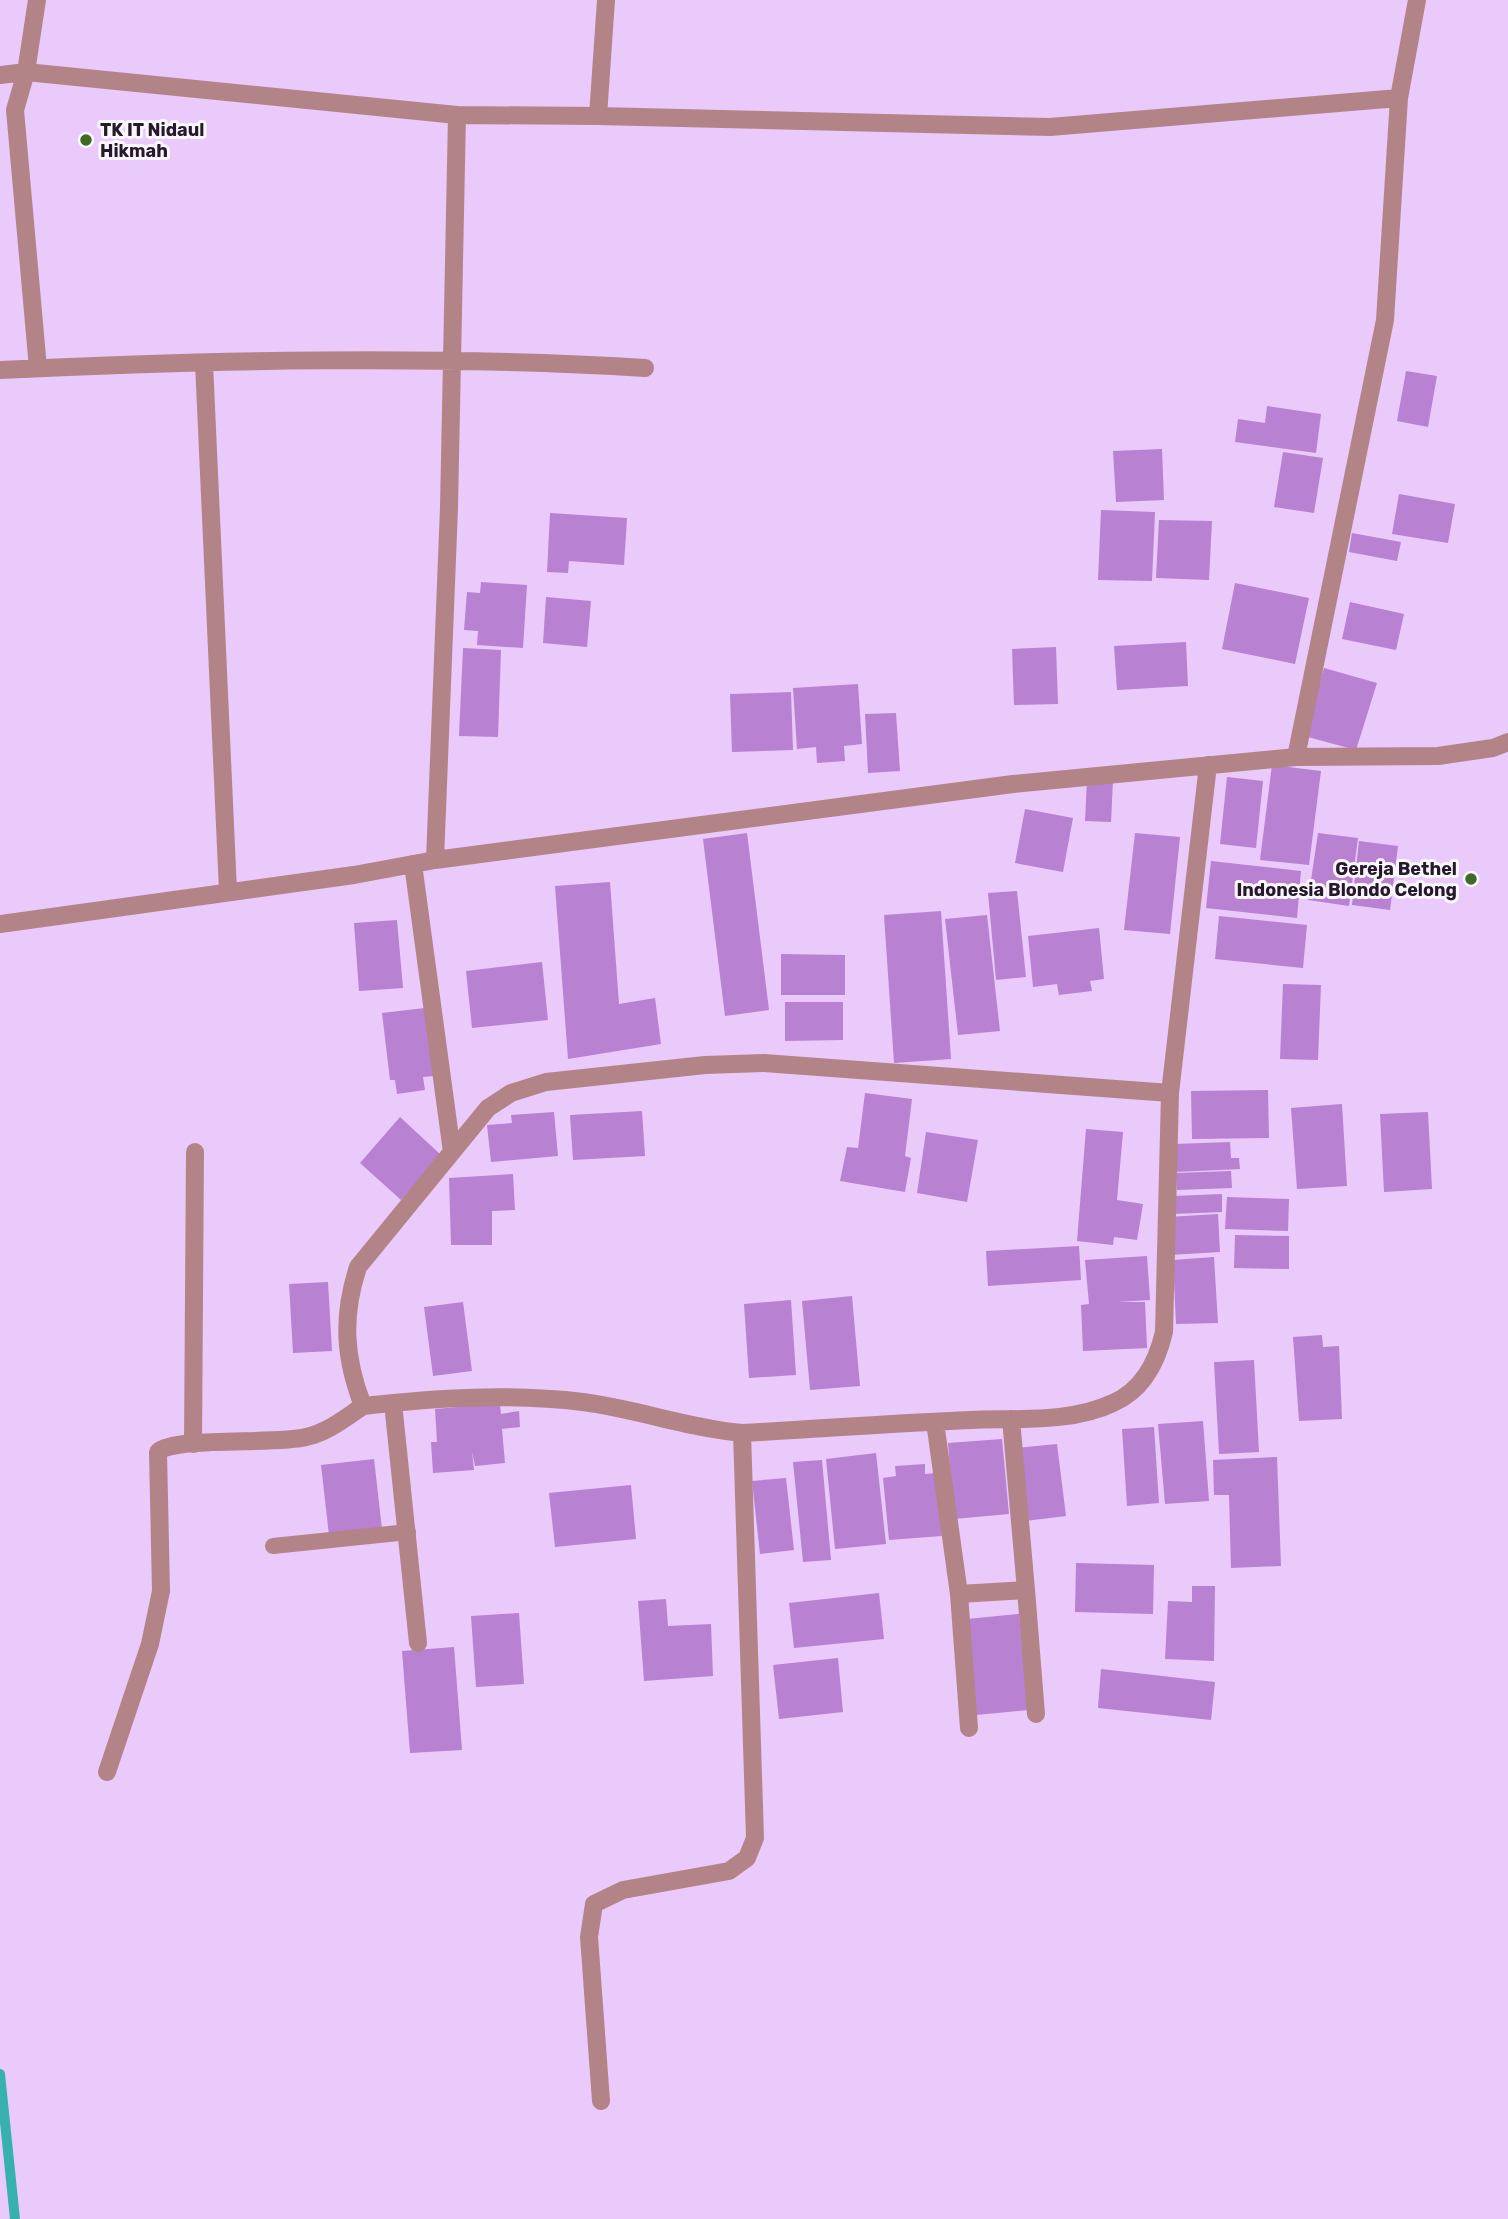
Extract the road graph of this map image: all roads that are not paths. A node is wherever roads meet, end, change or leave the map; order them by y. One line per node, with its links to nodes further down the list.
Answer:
1 (37, 0): 4 (street)
2 (606, 0): 8 (street)
3 (1417, 0): 6 (street)
4 (26, 72): 5 (street); 7 (street); 11 (street)
5 (0, 75)
6 (1399, 98): 8 (street); 15 (street)
7 (457, 115): 8 (street); 9 (street)
8 (598, 116)
9 (452, 362): 10 (street); 12 (street); 17 (street)
10 (204, 363): 11 (street); 19 (street)
11 (38, 368): 13 (street)
12 (645, 368)
13 (0, 370)
14 (1508, 743): 15 (street)
15 (1296, 757): 16 (street)
16 (1208, 765): 17 (street); 21 (street)
17 (435, 860): 18 (street)
18 (413, 864): 19 (street); 23 (street)
19 (228, 891): 20 (street)
20 (0, 924)
21 (1170, 1093): 23 (street); 26 (street)
22 (195, 1152): 29 (street)
23 (452, 1152): 25 (street)
24 (393, 1402): 25 (street); 28 (street); 30 (street)
25 (363, 1406): 29 (street)
26 (1011, 1419): 27 (street); 32 (street)
27 (935, 1422): 28 (street); 33 (street)
28 (742, 1433): 38 (street)
29 (193, 1444): 37 (street)
30 (408, 1532): 31 (lane); 34 (street)
31 (273, 1546)
32 (1026, 1590): 33 (street); 35 (street)
33 (959, 1594): 36 (street)
34 (418, 1643)
35 (1036, 1714)
36 (969, 1728)
37 (107, 1772)
38 (601, 2101)

